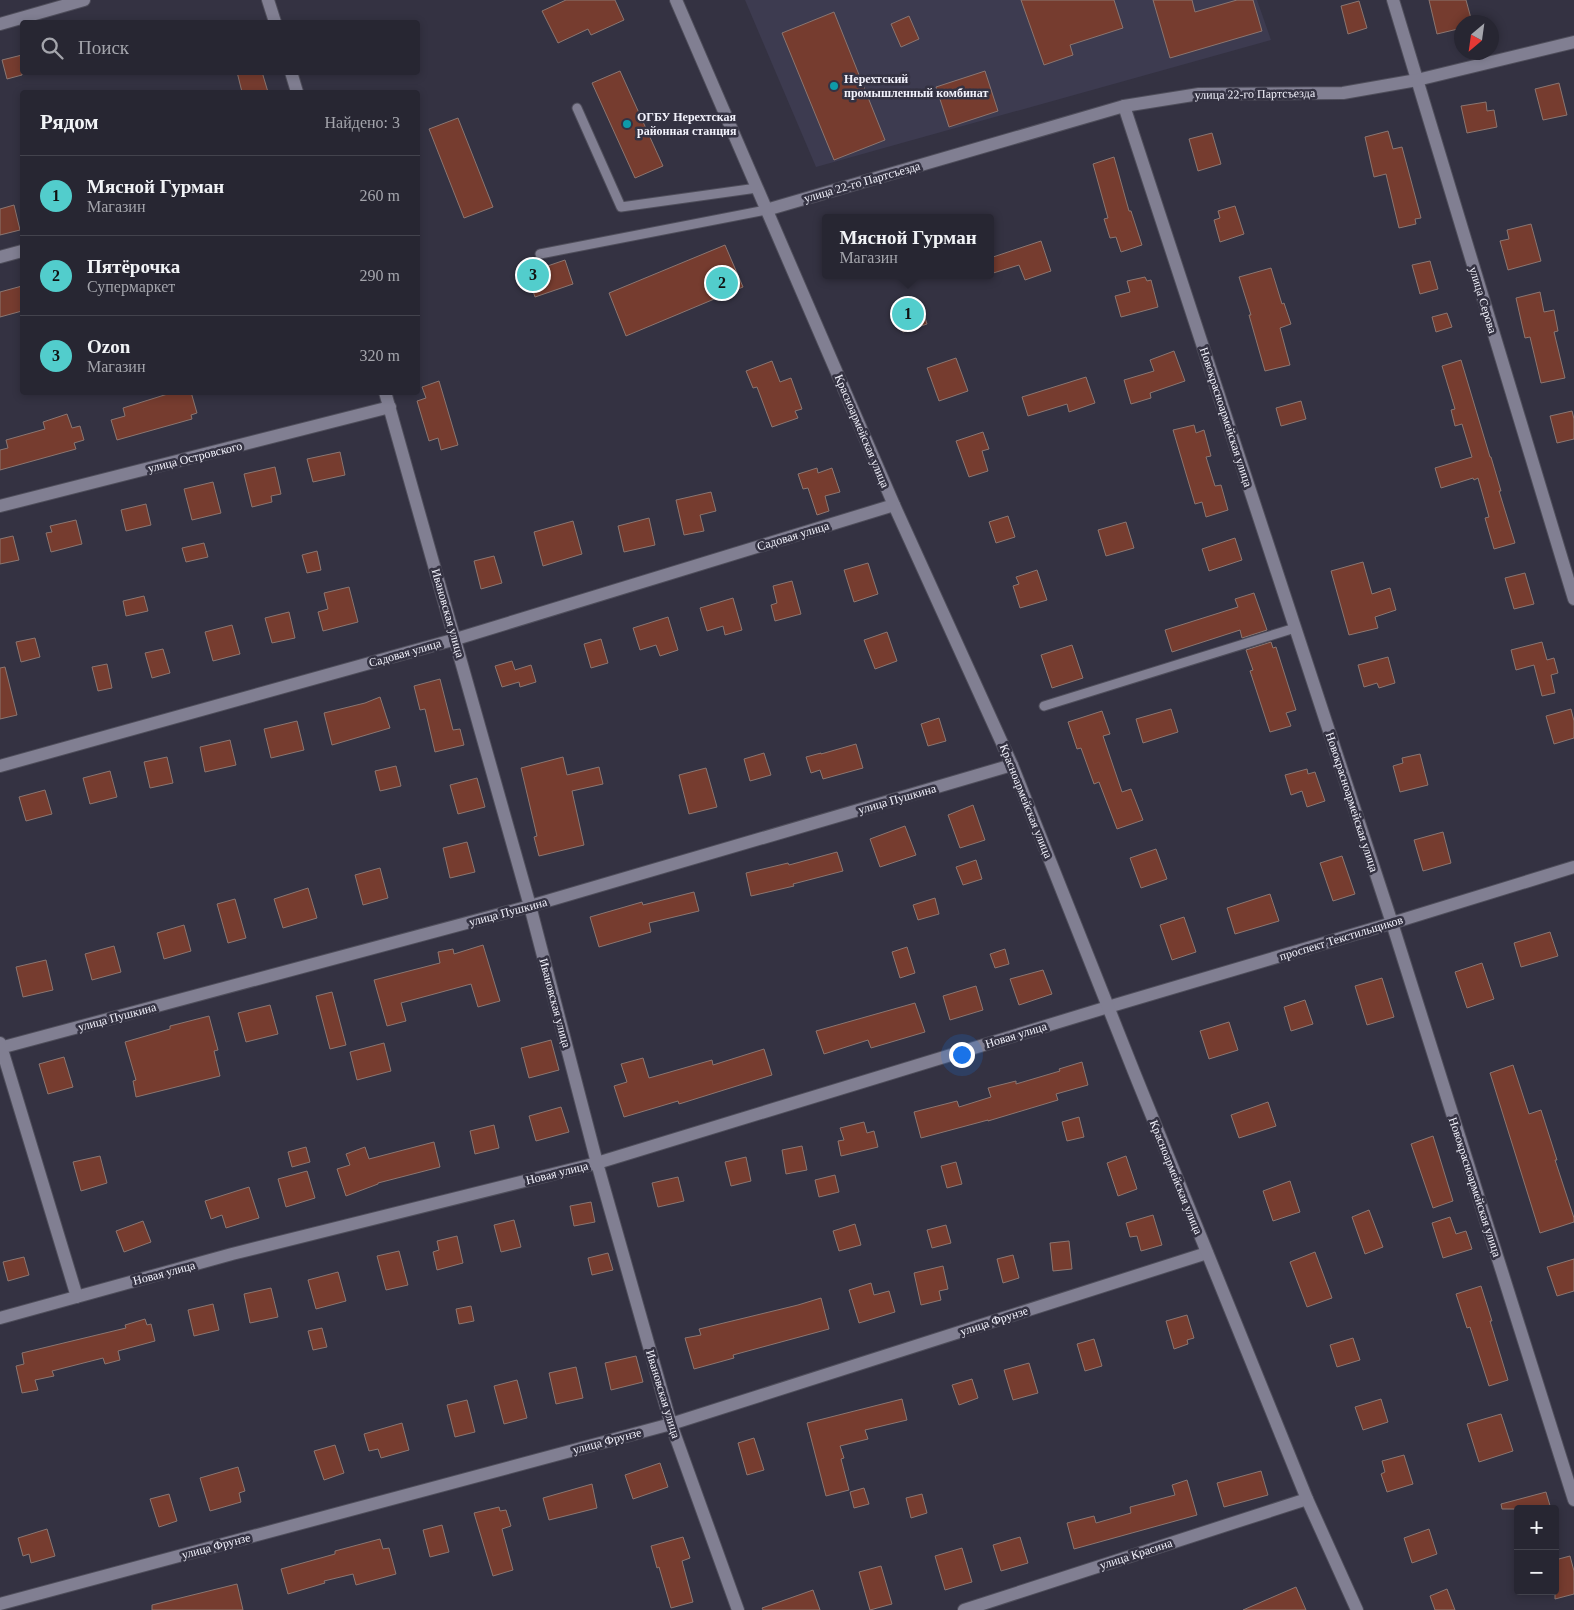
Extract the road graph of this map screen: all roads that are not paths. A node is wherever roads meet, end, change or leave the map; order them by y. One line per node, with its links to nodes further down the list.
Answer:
1 (84, 0): 6 (street)
2 (268, 0): 5 (street)
3 (676, 0): 13 (street, Красноармейская улица)
4 (1394, 0): 9 (street, улица Серова)
5 (274, 20)
6 (0, 24)
7 (1574, 42): 9 (street, улица 22-го Партсъезда)
8 (292, 75): 10 (street)
9 (1417, 80): 11 (street, улица 22-го Партсъезда); 22 (street, улица Серова)
10 (297, 90)
11 (1124, 106): 14 (street, улица 22-го Партсъезда); 23 (street, Новокрасноармейская улица)
12 (577, 108): 13 (lane)
13 (757, 188): 14 (street, Красноармейская улица)
14 (766, 210): 16 (lane); 21 (street, Красноармейская улица)
15 (20, 251): 17 (street)
16 (540, 254)
17 (0, 256)
18 (386, 395): 19 (street, Ивановская улица)
19 (390, 408): 20 (street, улица Островского); 24 (street, Ивановская улица)
20 (0, 506)
21 (894, 506): 24 (street, Садовая улица); 26 (street, Красноармейская улица)
22 (1574, 599)
23 (1295, 628): 25 (lane); 30 (street, Новокрасноармейская улица)
24 (456, 638): 27 (street, Садовая улица); 29 (street, Ивановская улица)
25 (1044, 706)
26 (1012, 765): 29 (street, улица Пушкина); 31 (street, Красноармейская улица)
27 (0, 766)
28 (1574, 867): 30 (street, проспект Текстильщиков)
29 (530, 906): 32 (street, улица Пушкина); 33 (street, Ивановская улица)
30 (1392, 923): 31 (street, проспект Текстильщиков); 39 (street, Новокрасноармейская улица)
31 (1108, 1007): 33 (street, Новая улица); 34 (street, Красноармейская улица)
32 (0, 1047): 35 (street)
33 (597, 1163): 35 (street, Новая улица); 37 (street, Ивановская улица)
34 (1207, 1254): 37 (street, улица Фрунзе); 38 (street, Красноармейская улица)
35 (78, 1297): 36 (street, Новая улица)
36 (0, 1318)
37 (671, 1424): 40 (street, улица Фрунзе); 41 (street, Ивановская улица)
38 (1307, 1499): 42 (street, улица Красина); 43 (street, Красноармейская улица)
39 (1574, 1500)
40 (0, 1604)
41 (738, 1610)
42 (964, 1610)
43 (1358, 1610)

